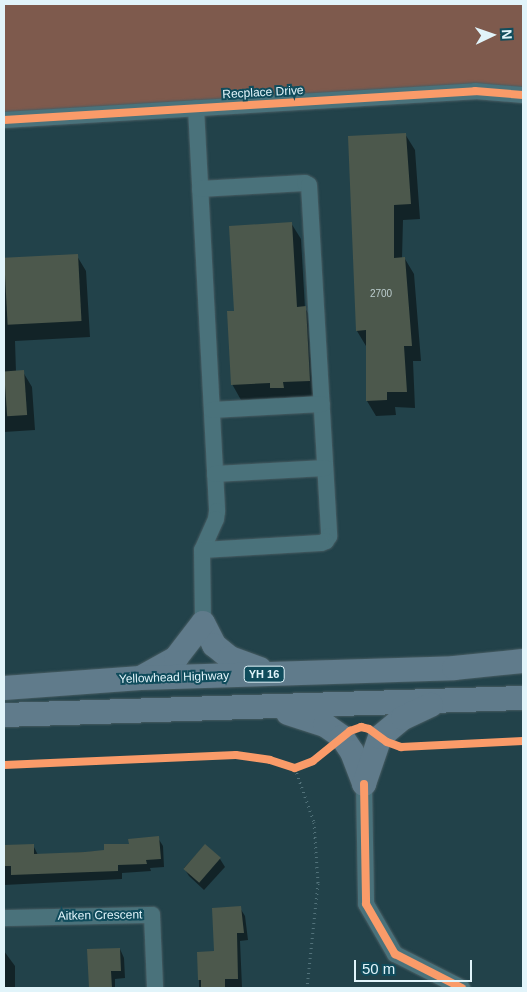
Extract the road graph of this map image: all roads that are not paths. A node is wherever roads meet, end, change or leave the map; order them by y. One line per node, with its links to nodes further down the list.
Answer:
1 (523, 95): 2 (street, Recplace Drive)
2 (196, 108): 3 (street, Recplace Drive); 4 (street)
3 (4, 120)
4 (200, 189): 5 (street); 6 (street)
5 (322, 404): 6 (street); 7 (street)
6 (212, 410): 8 (street)
7 (325, 468): 8 (street); 9 (street)
8 (215, 474): 9 (street)
9 (202, 550): 10 (street)
10 (203, 623): 12 (highway); 13 (highway)
11 (523, 661): 12 (highway, Yellowhead Highway / YH 16)
12 (279, 674): 13 (highway, Yellowhead Highway / YH 16)
13 (141, 678): 14 (highway, Yellowhead Highway / YH 16)
14 (4, 688)
15 (523, 698): 16 (highway)
16 (441, 701): 17 (highway); 19 (highway)
17 (272, 708): 18 (highway); 19 (highway)
18 (4, 716)
19 (364, 784): 22 (street)
20 (4, 918): 21 (street, Aitken Crescent)
21 (155, 988)
22 (462, 988)

